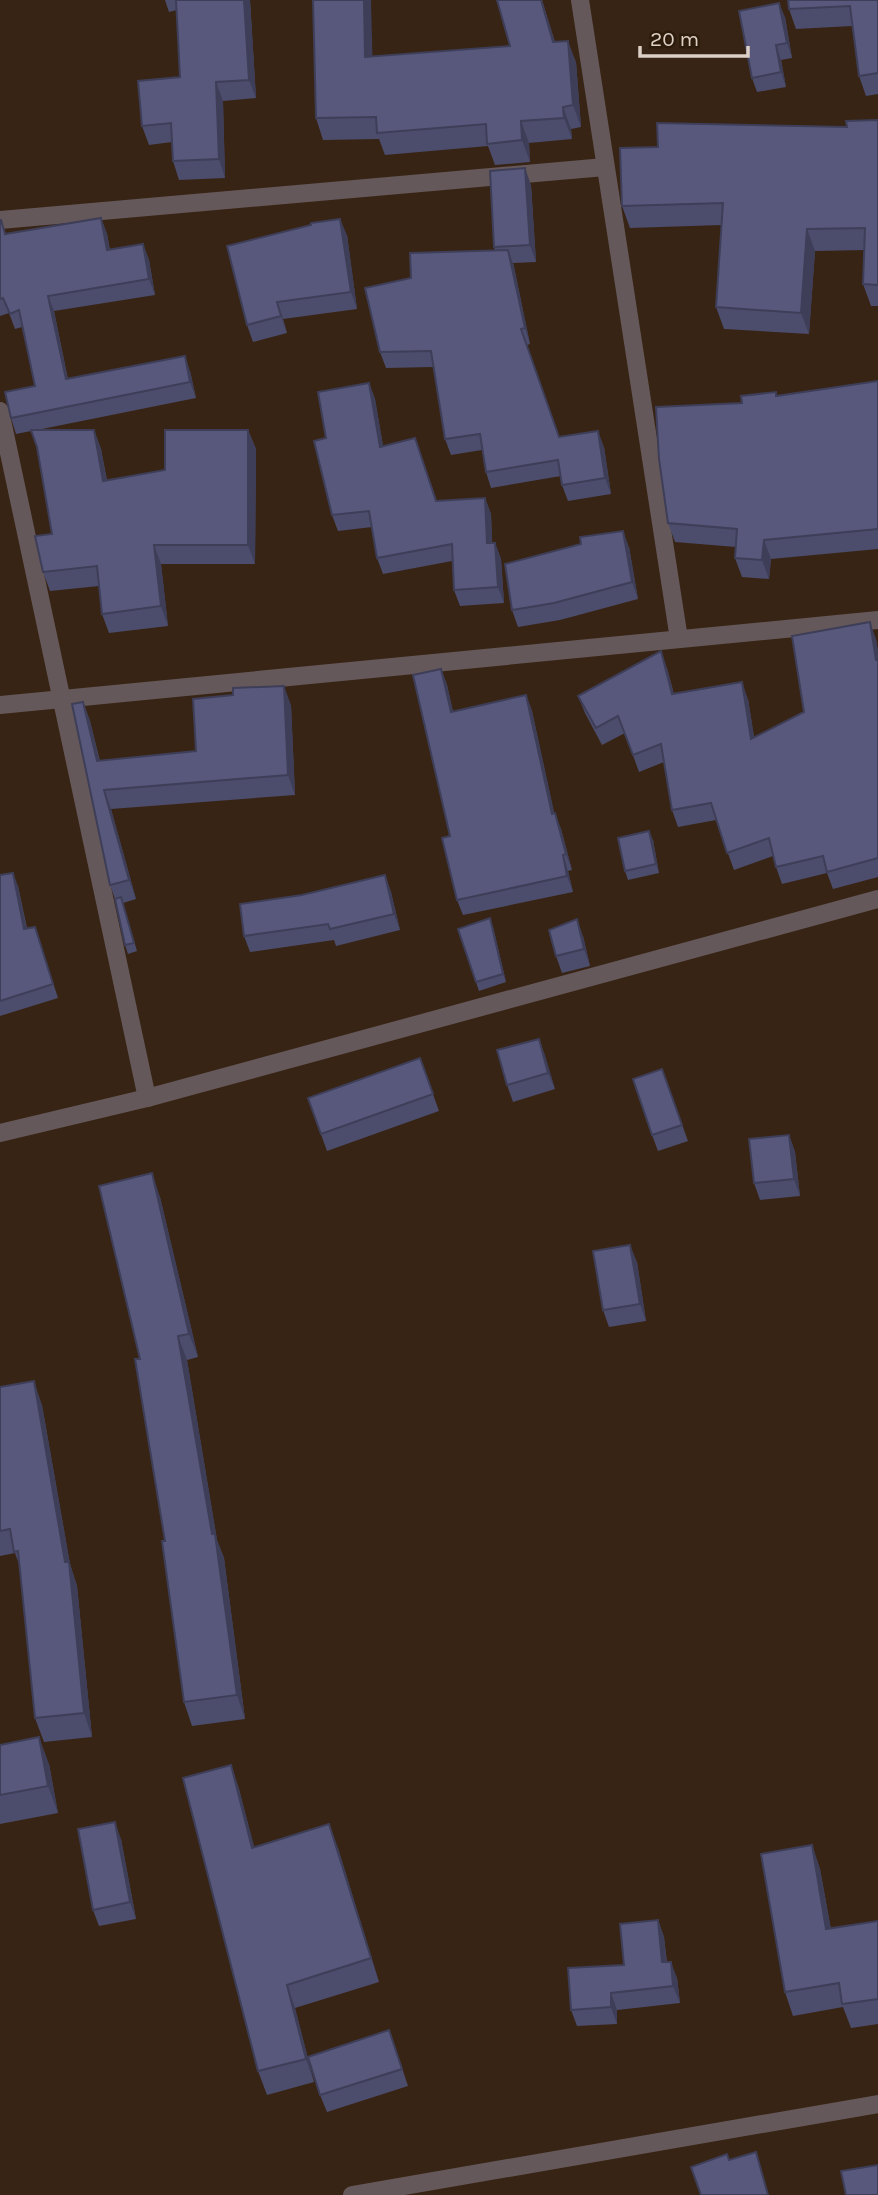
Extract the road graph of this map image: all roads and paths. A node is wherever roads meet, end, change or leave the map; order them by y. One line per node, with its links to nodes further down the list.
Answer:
1 (580, 0): 2 (street)
2 (605, 167): 3 (street); 6 (street)
3 (0, 220)
4 (0, 411): 7 (street)
5 (878, 620): 6 (street)
6 (679, 639): 7 (street)
7 (62, 699): 8 (street); 10 (street)
8 (0, 705)
9 (878, 899): 10 (street)
10 (147, 1098): 11 (street)
11 (0, 1133)
12 (878, 2104): 13 (street)
13 (352, 2195)

